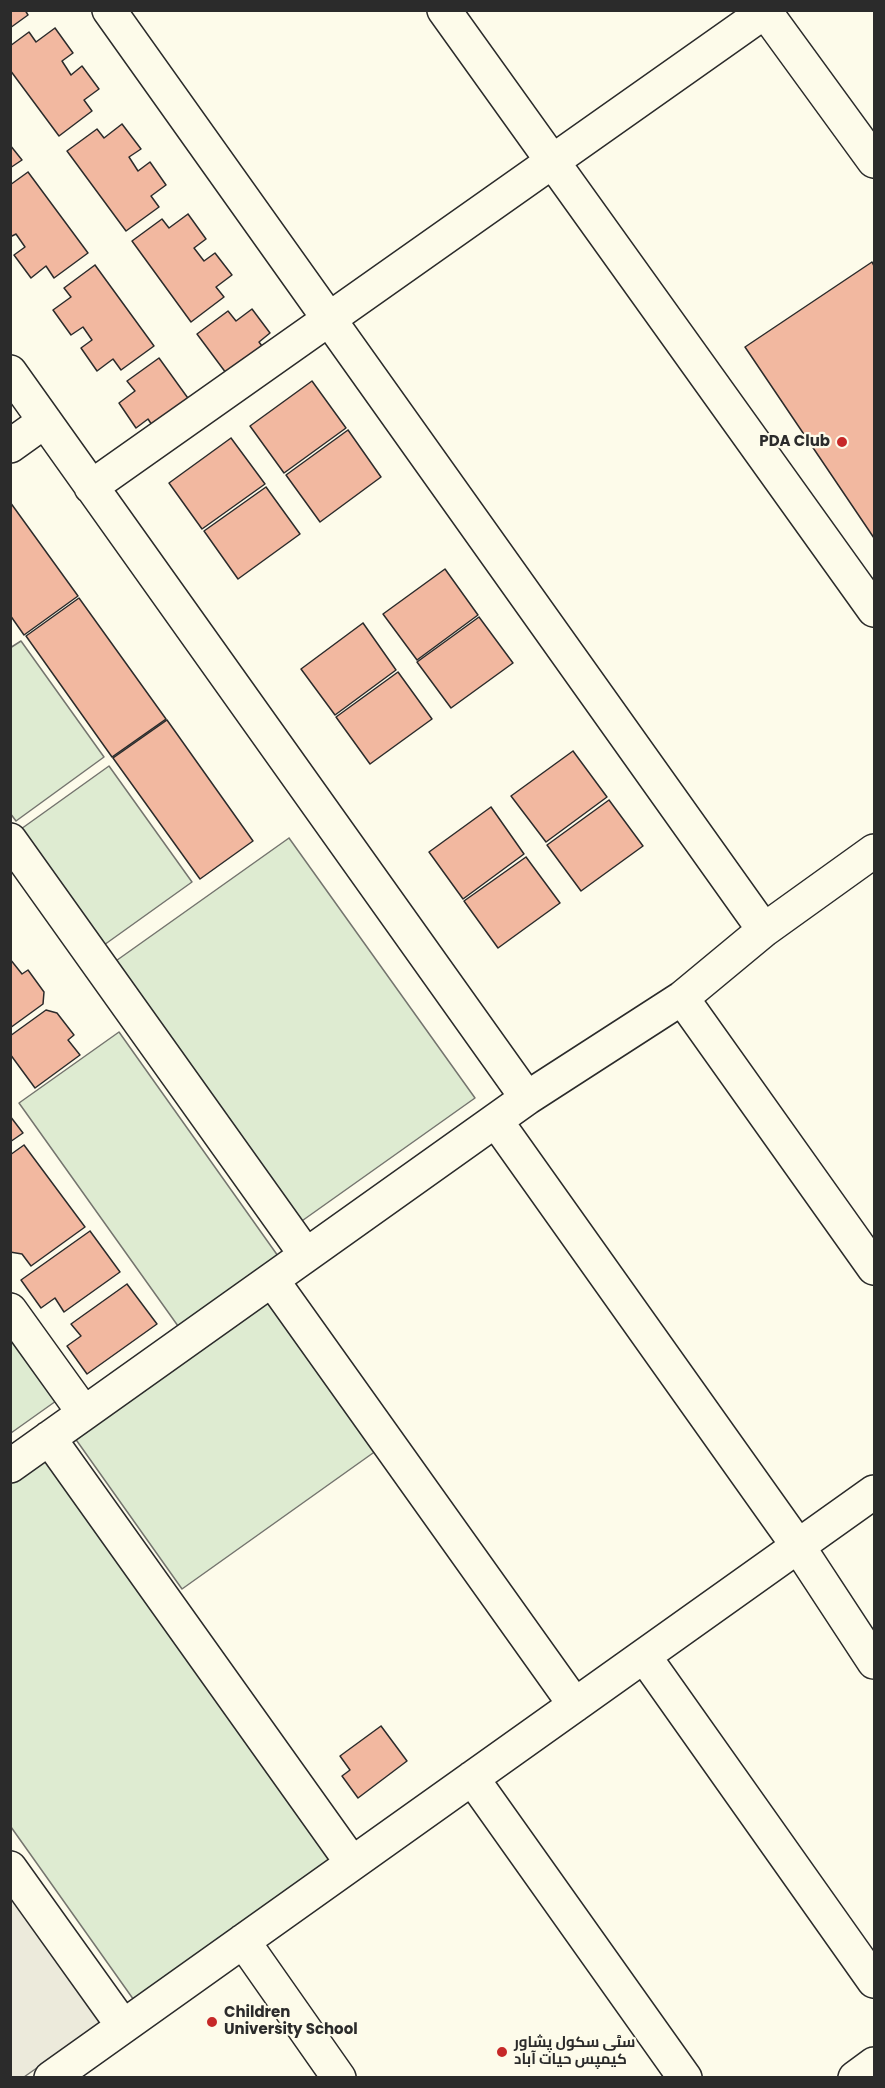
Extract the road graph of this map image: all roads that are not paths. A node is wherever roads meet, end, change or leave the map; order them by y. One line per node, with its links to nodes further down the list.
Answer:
1 (109, 10): 6 (street)
2 (444, 10): 5 (street)
3 (765, 11): 4 (street); 5 (street)
4 (874, 161)
5 (552, 162): 6 (street); 11 (street)
6 (328, 320): 10 (street); 14 (street)
7 (10, 372): 8 (street)
8 (45, 421): 9 (street); 10 (street)
9 (10, 446)
10 (91, 487): 16 (street)
11 (874, 610)
12 (10, 840): 18 (street)
13 (869, 866): 14 (street)
14 (764, 930): 15 (street)
15 (681, 998): 16 (street); 19 (street)
16 (527, 1098): 17 (street)
17 (496, 1121): 18 (street); 26 (street)
18 (306, 1255): 20 (street)
19 (874, 1268)
20 (272, 1280): 22 (street); 29 (street)
21 (10, 1310): 22 (street)
22 (84, 1413): 23 (street)
23 (49, 1438): 24 (street); 31 (street)
24 (10, 1466)
25 (874, 1492): 26 (street)
26 (798, 1546): 27 (street); 28 (street)
27 (644, 1656): 29 (street); 34 (street)
28 (874, 1662)
29 (575, 1705): 30 (street)
30 (472, 1778): 31 (street); 39 (street)
31 (352, 1863): 33 (street)
32 (10, 1868): 35 (street)
33 (243, 1941): 35 (street); 38 (street)
34 (874, 1981)
35 (123, 2026): 37 (street)
36 (874, 2064): 40 (street)
37 (51, 2078)
38 (339, 2078)
39 (685, 2078)
40 (855, 2078)

